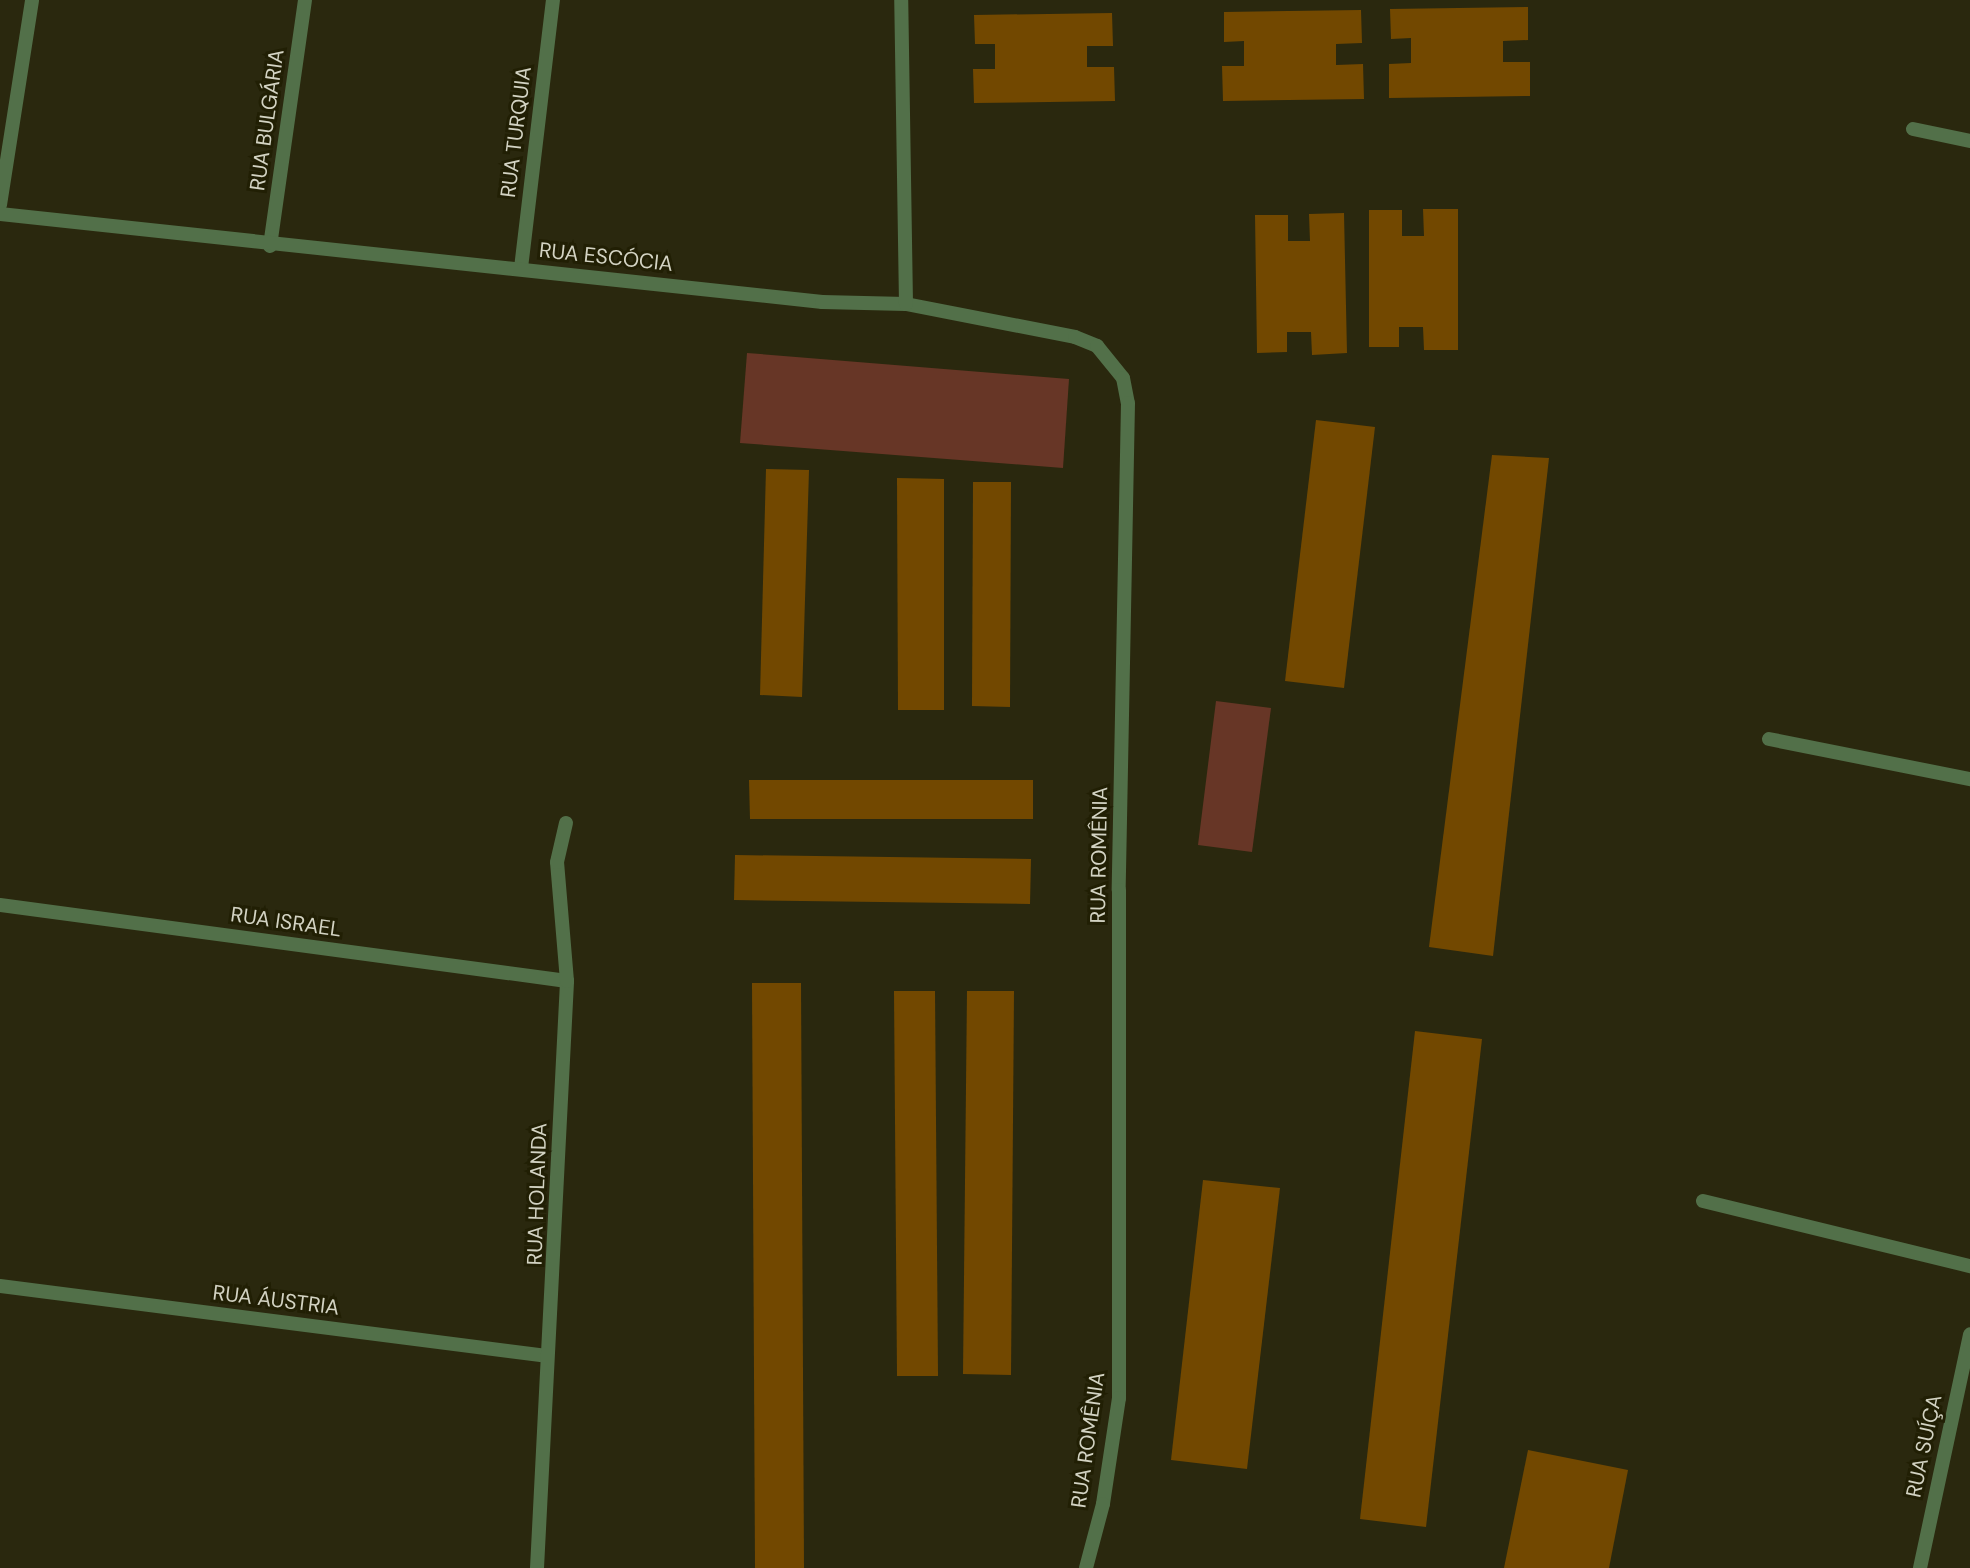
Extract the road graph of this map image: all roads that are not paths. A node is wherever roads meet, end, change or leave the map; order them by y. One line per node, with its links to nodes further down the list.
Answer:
1 (32, 0): 7 (street)
2 (305, 0): 9 (street, RUA BULGÁRIA)
3 (553, 0): 10 (street, RUA TURQUIA)
4 (901, 0): 11 (street)
5 (1913, 129): 6 (street)
6 (1970, 141)
7 (0, 205)
8 (0, 214): 9 (street, RUA ESCÓCIA)
9 (270, 246): 10 (street, RUA ESCÓCIA)
10 (521, 268): 11 (street, RUA ESCÓCIA)
11 (905, 304): 23 (street, RUA ROMÊNIA)
12 (1769, 739): 13 (street)
13 (1970, 779)
14 (566, 823): 16 (street, RUA HOLANDA)
15 (0, 905): 16 (street, RUA ISRAEL)
16 (567, 981): 21 (street, RUA HOLANDA)
17 (1703, 1201): 18 (street)
18 (1970, 1266)
19 (0, 1286): 21 (street, RUA ÁUSTRIA)
20 (1970, 1334): 24 (street, RUA SUÍÇA)
21 (547, 1356): 22 (street, RUA HOLANDA)
22 (537, 1568)
23 (1086, 1568)
24 (1920, 1568)

